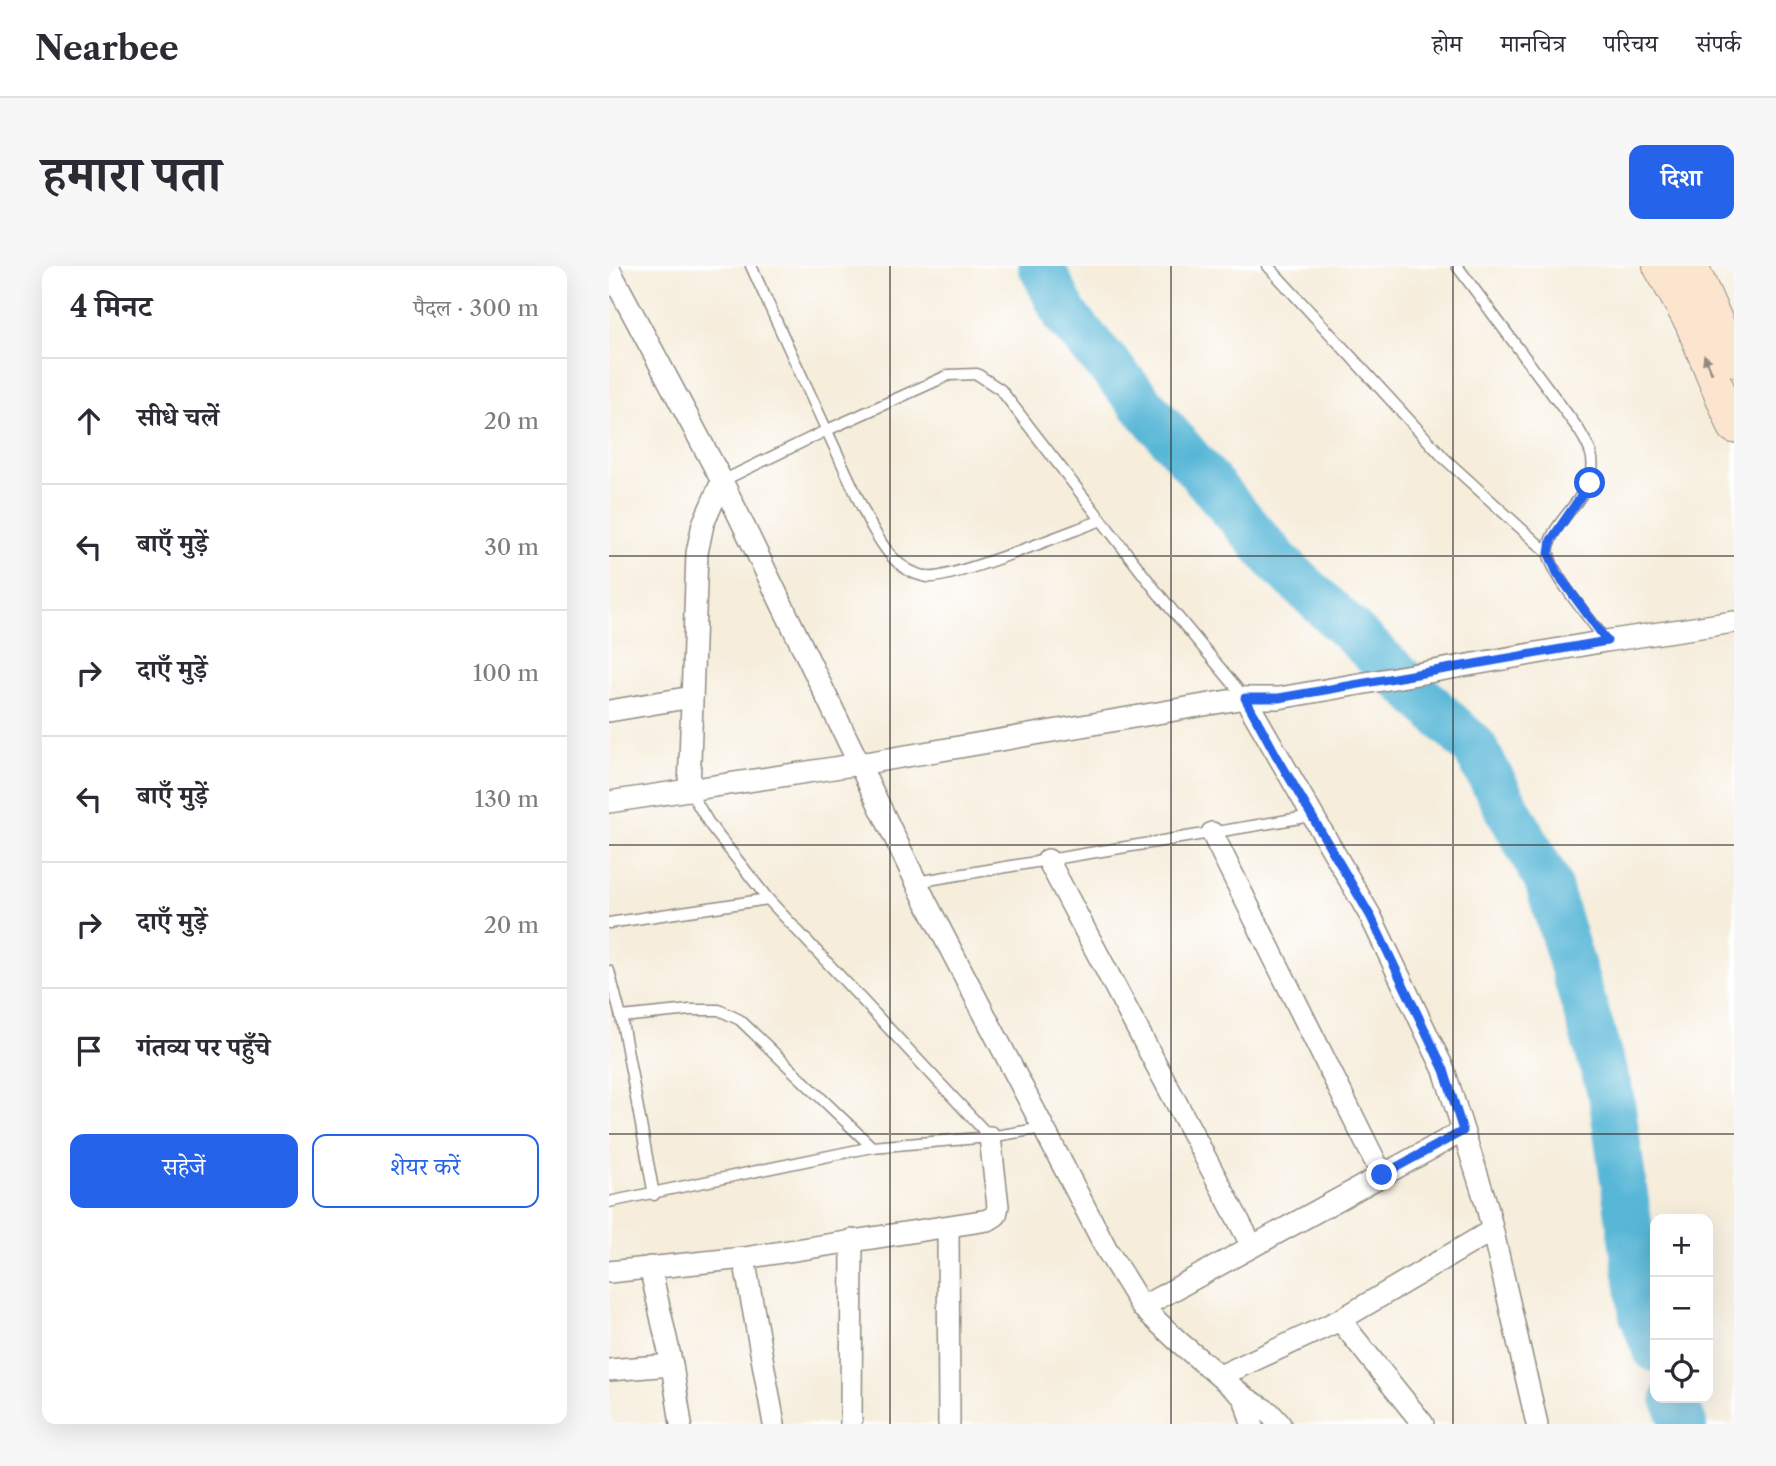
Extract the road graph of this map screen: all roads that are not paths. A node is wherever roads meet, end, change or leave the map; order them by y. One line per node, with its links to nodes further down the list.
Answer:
1 (751, 266): 9 (lane)
2 (1268, 266): 12 (lane)
3 (1457, 266): 12 (lane)
4 (1659, 266): 8 (street, one-way to 4)
5 (1692, 266): 7 (street)
6 (609, 269): 10 (street)
7 (1734, 360)
8 (1734, 427)
9 (825, 430): 10 (lane); 11 (lane); 11 (lane)
10 (722, 481): 15 (street); 18 (street)
11 (1102, 520): 16 (lane)
12 (1549, 554): 14 (lane)
13 (1734, 622): 14 (street)
14 (1607, 641): 16 (street)
15 (692, 697): 17 (street); 19 (street)
16 (1245, 698): 18 (street); 21 (street)
17 (609, 711)
18 (860, 764): 19 (street); 24 (street)
19 (689, 790): 20 (street); 25 (lane)
20 (609, 802)
21 (1312, 816): 22 (lane); 30 (street)
22 (1212, 833): 23 (lane); 33 (street)
23 (1048, 860): 24 (lane); 39 (street)
24 (916, 882): 29 (street)
25 (768, 899): 26 (lane); 31 (lane)
26 (609, 923)
27 (609, 971): 28 (lane)
28 (621, 1017): 32 (lane); 34 (lane)
29 (1043, 1128): 31 (lane); 43 (street)
30 (1463, 1131): 33 (street); 37 (street)
31 (990, 1137): 32 (lane); 36 (street)
32 (872, 1147): 34 (lane)
33 (1382, 1175): 39 (street)
34 (654, 1195): 35 (lane)
35 (609, 1202)
36 (948, 1227): 38 (street); 52 (street)
37 (1491, 1231): 44 (street); 56 (street)
38 (852, 1241): 40 (street); 51 (street)
39 (1252, 1246): 43 (street)
40 (744, 1258): 41 (street); 50 (street)
41 (650, 1266): 42 (street); 45 (street)
42 (609, 1272)
43 (1142, 1307): 47 (street)
44 (1340, 1320): 47 (street); 55 (street)
45 (672, 1365): 46 (street); 49 (street)
46 (609, 1370)
47 (1220, 1376): 48 (street)
48 (1244, 1397): 53 (street); 54 (street)
49 (681, 1424)
50 (774, 1424)
51 (851, 1424)
52 (949, 1424)
53 (1252, 1424)
54 (1280, 1424)
55 (1423, 1424)
56 (1537, 1424)

